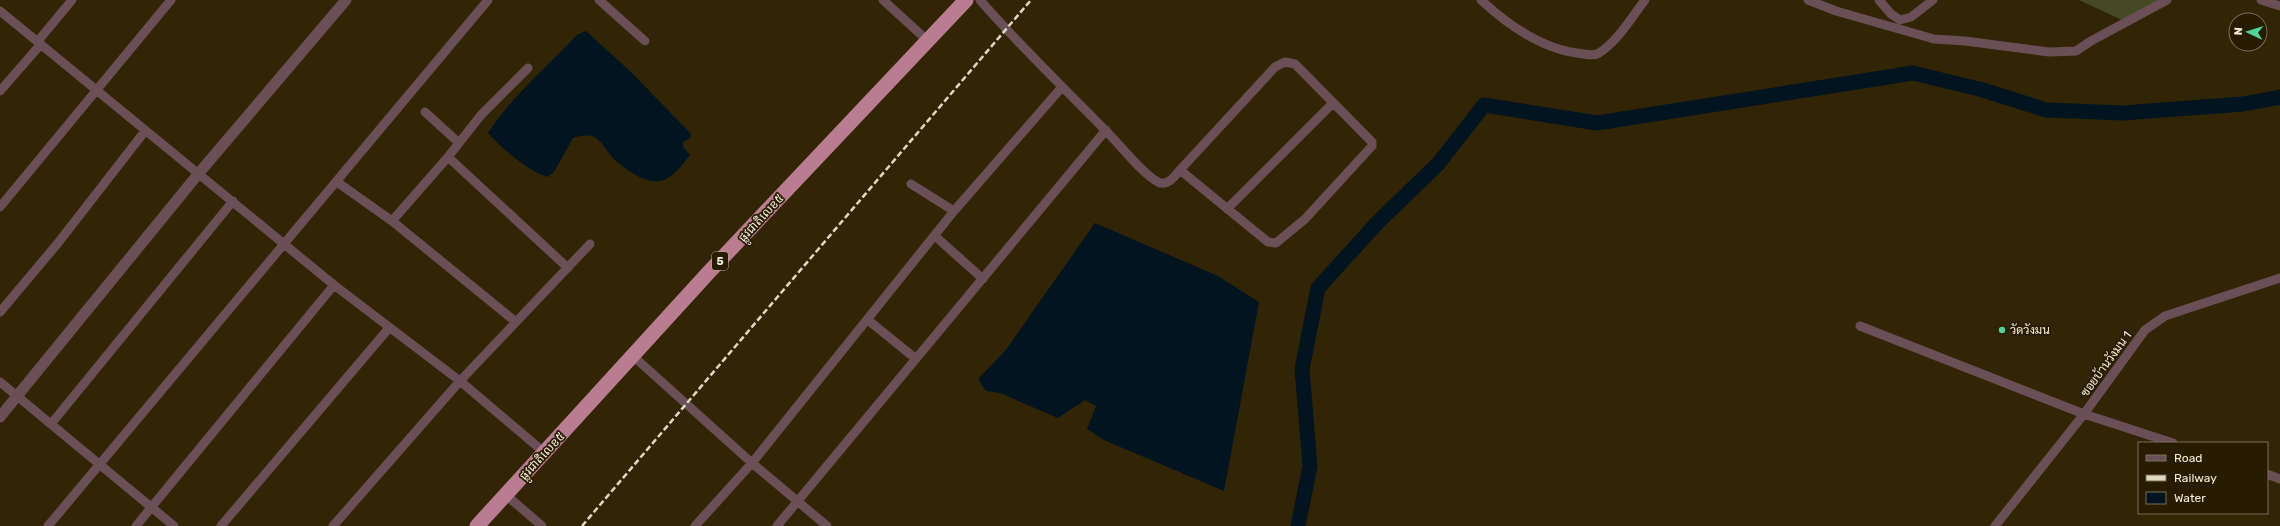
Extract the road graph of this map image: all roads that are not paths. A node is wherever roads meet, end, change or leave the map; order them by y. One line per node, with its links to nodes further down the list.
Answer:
1 (72, 0): 20 (street)
2 (171, 0): 24 (street)
3 (346, 0): 32 (street)
4 (488, 0): 33 (street)
5 (599, 0): 18 (street)
6 (882, 0): 19 (street)
7 (966, 0): 19 (highway, ផ្លូវជាតិលេខ៥ / 5)
8 (980, 0): 22 (street)
9 (1481, 0): 10 (street)
10 (1645, 0)
11 (1808, 0): 14 (street)
12 (1879, 0): 13 (street)
13 (1933, 0)
14 (2168, 0)
15 (2261, 0): 16 (street)
16 (2280, 6)
17 (0, 11): 20 (street)
18 (645, 41)
19 (928, 41): 52 (highway, ផ្លូវជាតិលេខ៥ / 5)
20 (40, 43): 23 (street); 24 (street)
21 (528, 68): 29 (street)
22 (1062, 87): 27 (street); 38 (street)
23 (0, 91)
24 (98, 91): 28 (street); 36 (street)
25 (1333, 103): 31 (street); 37 (street); 37 (street)
26 (425, 112): 29 (street)
27 (1106, 130): 31 (street); 44 (street)
28 (145, 131): 32 (street); 47 (street)
29 (459, 143): 30 (street)
30 (448, 157): 39 (street); 43 (street)
31 (1180, 170): 37 (street)
32 (199, 173): 35 (street); 56 (street)
33 (337, 182): 39 (street); 41 (street)
34 (911, 184): 38 (street)
35 (233, 201): 41 (street); 59 (street)
36 (0, 207)
37 (1227, 209)
38 (954, 211): 40 (street)
39 (392, 221): 49 (street)
40 (935, 236): 44 (street); 48 (street)
41 (285, 244): 46 (street); 63 (street)
42 (590, 244): 43 (street)
43 (568, 268): 49 (street)
44 (983, 278): 53 (street)
45 (2280, 278): 57 (street, ซอยบ้านวังมน 1)
46 (334, 285): 51 (street); 68 (street)
47 (0, 312)
48 (868, 320): 53 (street); 62 (street)
49 (516, 322): 54 (street)
50 (1860, 326): 57 (street)
51 (389, 328): 54 (street); 72 (street)
52 (633, 356): 61 (highway, ផ្លូវជាតិលេខ៥ / 5); 62 (street)
53 (916, 359): 67 (street)
54 (460, 381): 61 (street); 73 (street)
55 (0, 382): 56 (street)
56 (17, 396): 58 (street); 59 (street)
57 (2084, 414): 60 (street); 79 (street, ซอยบ้านวังมน 1)
58 (0, 417)
59 (51, 424): 63 (street)
60 (2170, 442)
61 (545, 453): 66 (highway, ផ្លូវជាតិលេខ៥ / 5)
62 (752, 463): 67 (street); 76 (street)
63 (100, 465): 68 (street); 69 (street)
64 (2268, 474): 65 (street)
65 (2280, 479)
66 (506, 495): 74 (highway, ផ្លូវជាតិលេខ៥ / 5); 75 (street)
67 (798, 502): 77 (street); 78 (street)
68 (151, 507): 70 (street); 71 (street)
69 (48, 526)
70 (136, 526)
71 (174, 526)
72 (222, 526)
73 (334, 526)
74 (477, 526)
75 (542, 526)
76 (695, 526)
77 (777, 526)
78 (827, 526)
79 (1995, 526)

